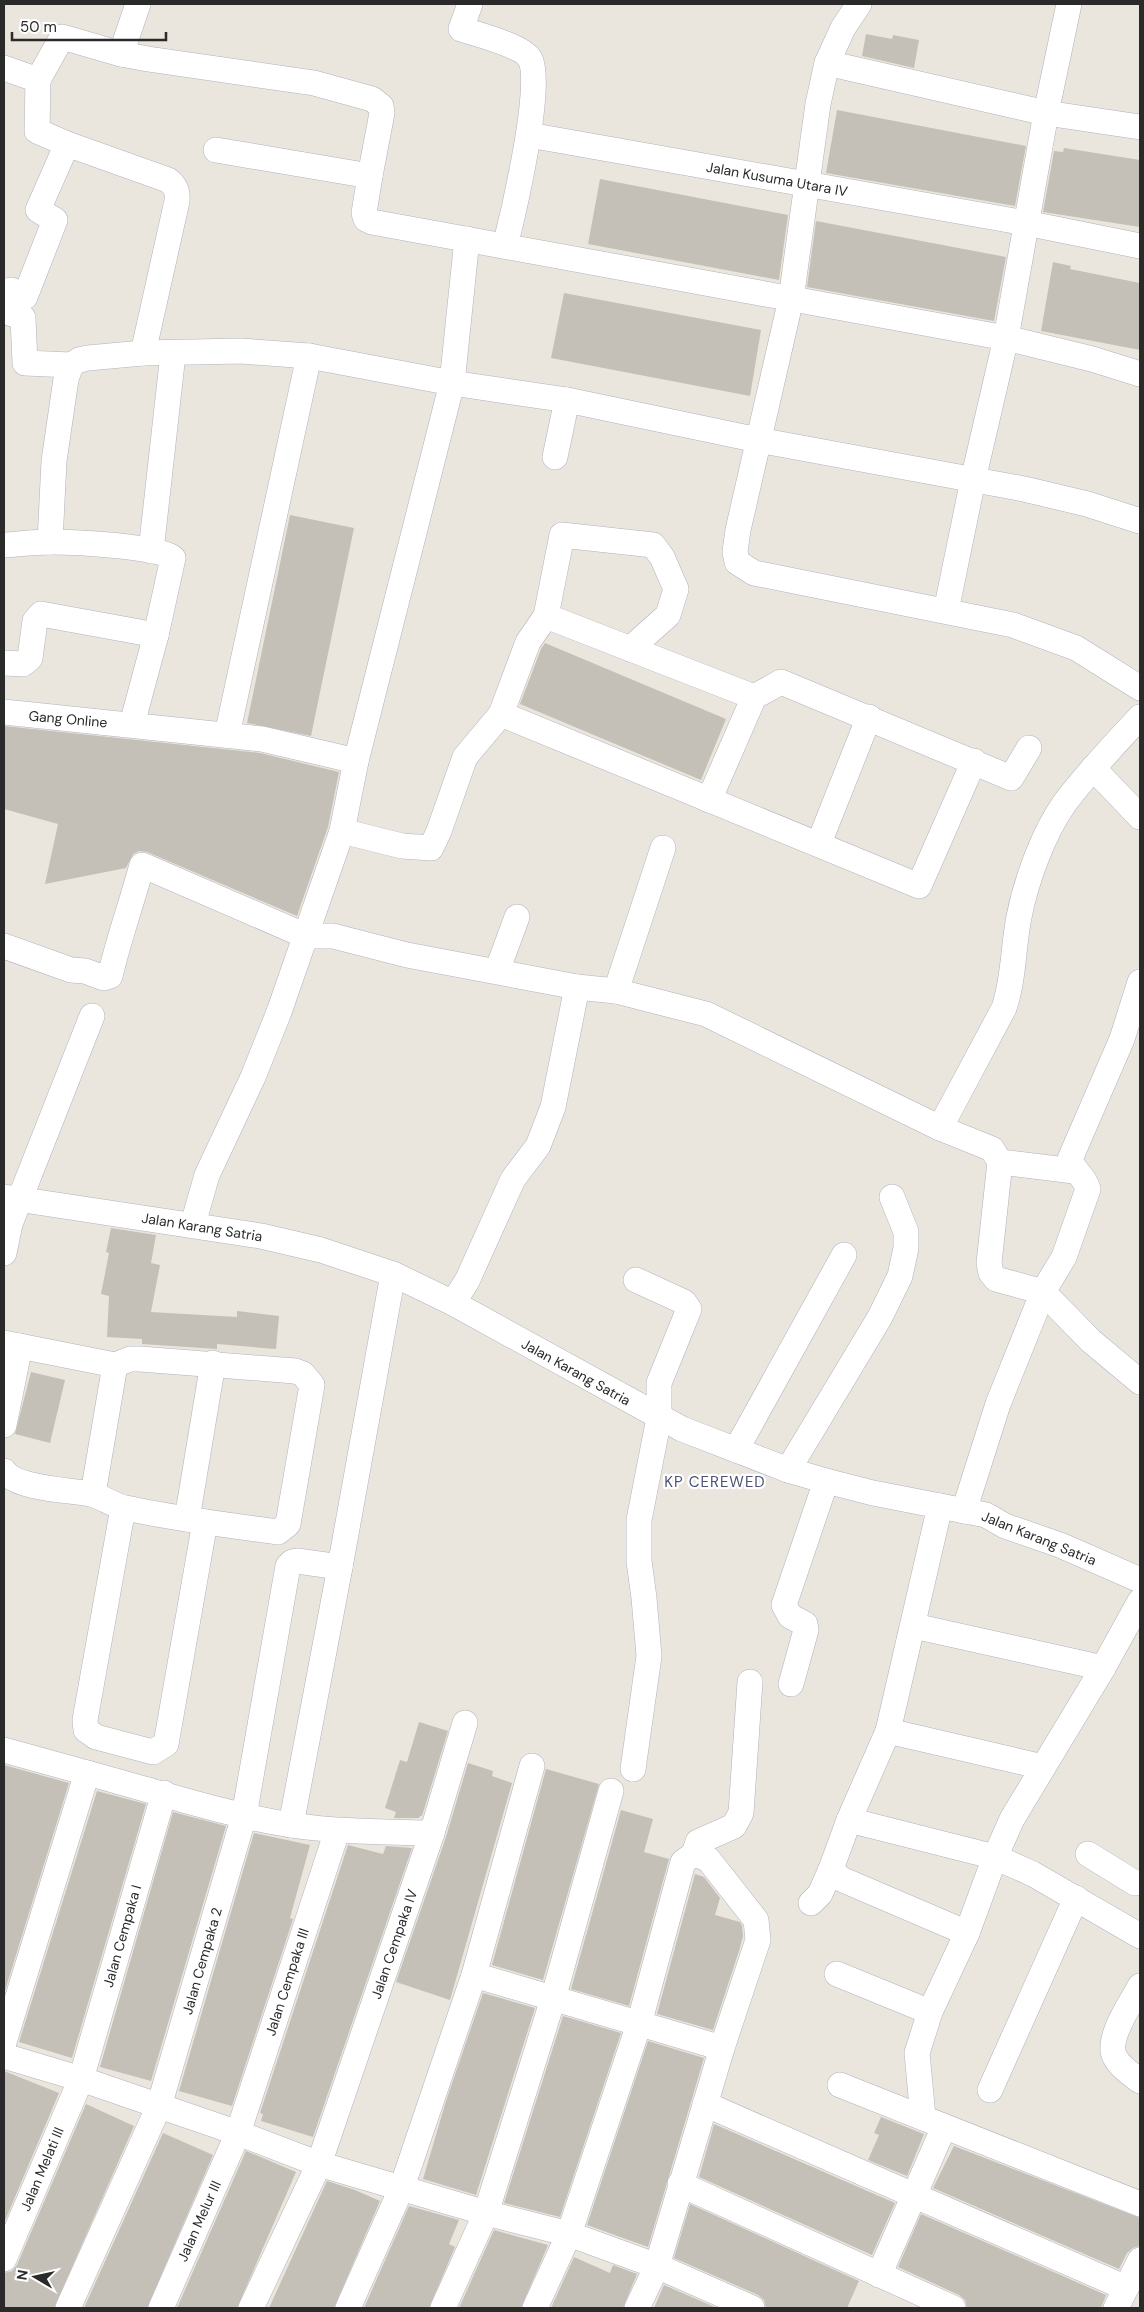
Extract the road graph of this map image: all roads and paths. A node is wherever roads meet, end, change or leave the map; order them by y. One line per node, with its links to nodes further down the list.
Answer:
1 (138, 4): 5 (street)
2 (470, 4): 11 (street)
3 (859, 4): 6 (street)
4 (1069, 4): 9 (street)
5 (121, 54): 8 (street); 14 (street)
6 (827, 63): 9 (street); 15 (street)
7 (4, 68): 8 (street)
8 (38, 80): 12 (street)
9 (1046, 113): 10 (street); 16 (street)
10 (1140, 127)
11 (529, 134): 15 (street, Jalan Kusuma Utara IV); 18 (street)
12 (67, 144): 21 (street); 24 (street)
13 (216, 150): 14 (street)
14 (370, 176): 17 (street)
15 (806, 185): 16 (street, Jalan Kusuma Utara IV); 20 (street)
16 (1026, 223): 19 (street, Jalan Kusuma Utara IV); 23 (street)
17 (467, 239): 18 (street); 30 (street)
18 (505, 246): 20 (street)
19 (1140, 246)
20 (790, 299): 23 (street); 32 (street)
21 (4, 306)
22 (4, 311): 27 (street)
23 (1006, 338): 29 (street); 34 (street)
24 (143, 353): 25 (street); 28 (street)
25 (173, 354): 26 (street); 38 (street)
26 (310, 356): 30 (street); 51 (street)
27 (15, 363): 28 (street)
28 (71, 365): 36 (street)
29 (1140, 374)
30 (452, 383): 31 (street); 53 (street)
31 (566, 400): 32 (street); 33 (street)
32 (758, 440): 34 (street); 39 (street)
33 (555, 457)
34 (973, 480): 35 (street); 39 (street)
35 (1140, 521)
36 (50, 542): 37 (street); 38 (street)
37 (4, 545)
38 (151, 551): 41 (street)
39 (946, 611): 44 (street)
40 (546, 616): 42 (street); 42 (street); 47 (street)
41 (156, 635): 43 (street); 50 (street)
42 (630, 648): 45 (street)
43 (4, 664)
44 (1140, 688)
45 (754, 697): 48 (street); 56 (street)
46 (4, 712): 50 (street, Gang Online)
47 (501, 714): 56 (street); 58 (street)
48 (869, 717): 54 (street); 59 (street)
49 (1140, 717): 55 (street)
50 (132, 724): 51 (street, Gang Online)
51 (227, 735): 53 (street, Gang Online)
52 (1028, 748): 54 (street)
53 (356, 761): 58 (street)
54 (974, 761): 59 (street)
55 (1093, 768): 57 (street); 69 (street)
56 (710, 800): 59 (street)
57 (1140, 818)
58 (342, 831): 62 (street)
59 (818, 843)
60 (663, 848): 67 (street)
61 (518, 917): 64 (street)
62 (306, 936): 63 (street); 64 (street); 74 (street)
63 (4, 946)
64 (497, 971): 66 (street)
65 (1140, 982): 71 (street)
66 (577, 987): 67 (street); 80 (street)
67 (616, 992): 69 (street)
68 (92, 1016): 73 (street)
69 (940, 1128): 70 (street)
70 (1000, 1162): 71 (street); 79 (street)
71 (1074, 1171): 79 (street)
72 (892, 1197): 88 (street)
73 (12, 1198): 74 (street, Jalan Karang Satria); 75 (street)
74 (193, 1224): 77 (street, Jalan Karang Satria)
75 (4, 1253)
76 (844, 1256): 87 (street)
77 (393, 1274): 80 (street, Jalan Karang Satria); 96 (street)
78 (636, 1280): 85 (street)
79 (1043, 1292): 84 (street); 94 (street)
80 (453, 1303): 85 (street, Jalan Karang Satria)
81 (12, 1344): 83 (street); 86 (street)
82 (213, 1363): 83 (street); 95 (street); 95 (street)
83 (115, 1365): 91 (street)
84 (1140, 1382)
85 (659, 1418): 87 (street, Jalan Karang Satria); 108 (street)
86 (4, 1425)
87 (736, 1450): 88 (street, Jalan Karang Satria)
88 (788, 1470): 90 (street, Jalan Karang Satria)
89 (4, 1471): 91 (street)
90 (826, 1481): 92 (street, Jalan Karang Satria); 102 (street)
91 (93, 1494): 93 (street)
92 (940, 1506): 94 (street, Jalan Karang Satria); 99 (street)
93 (123, 1508): 95 (street); 95 (street)
94 (964, 1511): 97 (street, Jalan Karang Satria)
95 (196, 1521)
96 (340, 1567): 112 (street, Jalan Cempaka 2); 114 (street)
97 (1140, 1580)
98 (1140, 1601): 100 (street)
99 (914, 1626): 100 (street); 104 (street)
100 (1103, 1668): 107 (street)
101 (750, 1682): 117 (street)
102 (791, 1684)
103 (465, 1723): 116 (street, Jalan Cempaka IV)
104 (888, 1731): 107 (street); 113 (street)
105 (4, 1750): 109 (street)
106 (532, 1766): 127 (street)
107 (1043, 1767): 119 (street)
108 (633, 1769)
109 (87, 1773): 111 (street); 132 (street)
110 (611, 1792): 129 (street)
111 (164, 1793): 112 (street); 135 (street, Jalan Cempaka I)
112 (244, 1816): 114 (street); 140 (street, Jalan Cempaka 2)
113 (849, 1820): 119 (street); 120 (street)
114 (291, 1825): 115 (street)
115 (336, 1831): 116 (street); 142 (street, Jalan Cempaka III)
116 (432, 1833): 143 (street, Jalan Cempaka IV)
117 (694, 1854): 131 (street); 133 (street)
118 (1088, 1854): 121 (street)
119 (995, 1857): 122 (street); 124 (street)
120 (831, 1869): 123 (street); 124 (street)
121 (1138, 1882)
122 (1076, 1898): 125 (street); 138 (street)
123 (811, 1903)
124 (967, 1933): 130 (street)
125 (1140, 1936)
126 (837, 1974): 130 (street)
127 (474, 1975): 129 (street); 145 (street)
128 (1140, 1986): 136 (street)
129 (553, 1999): 131 (street); 148 (street)
130 (930, 2012): 141 (street)
131 (639, 2024): 133 (street); 149 (street)
132 (5, 2031)
133 (722, 2048): 139 (street)
134 (4, 2056): 135 (street)
135 (81, 2079): 140 (street); 150 (street, Jalan Melati III)
136 (1140, 2081)
137 (840, 2085): 141 (street)
138 (990, 2090)
139 (705, 2104): 144 (street); 146 (street)
140 (159, 2106): 142 (street); 156 (street, Jalan Cempaka 2)
141 (933, 2122): 146 (street); 147 (street)
142 (238, 2133): 143 (street); 157 (street, Jalan Melur III)
143 (319, 2164): 145 (street); 158 (street, Jalan Cempaka IV)
144 (680, 2184): 152 (street); 153 (street)
145 (402, 2187): 148 (street); 159 (street)
146 (914, 2196): 153 (street); 155 (street)
147 (1140, 2204)
148 (486, 2213): 149 (street); 160 (street)
149 (569, 2234): 152 (street); 161 (street)
150 (4, 2259)
151 (1140, 2260): 155 (street)
152 (657, 2266): 162 (street); 163 (street)
153 (879, 2275): 154 (street)
154 (903, 2298): 164 (street)
155 (1121, 2298)
156 (68, 2308)
157 (161, 2308)
158 (251, 2308)
159 (348, 2308)
160 (443, 2308)
161 (535, 2308)
162 (637, 2308)
163 (752, 2308)
164 (952, 2308)

